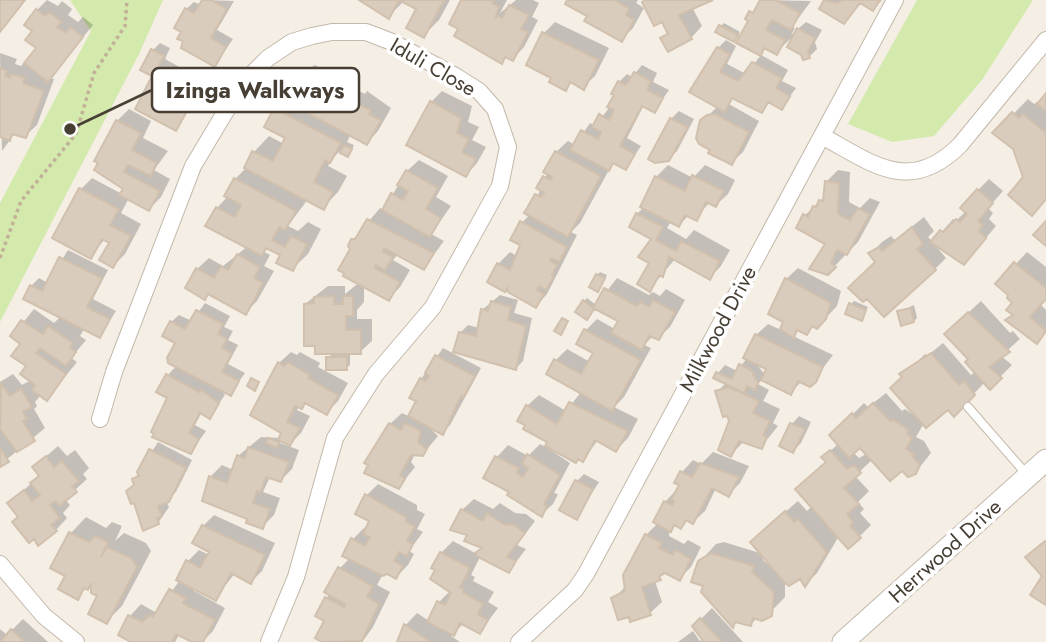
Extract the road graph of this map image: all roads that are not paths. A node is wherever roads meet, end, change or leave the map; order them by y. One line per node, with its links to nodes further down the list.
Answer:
1 (895, 0): 3 (street, Milkwood Drive)
2 (1046, 40): 3 (street)
3 (822, 136): 11 (street, Milkwood Drive)
4 (968, 407): 7 (lane)
5 (100, 419): 9 (street, Iduli Close)
6 (1046, 460): 7 (street, Herrwood Drive)
7 (1028, 476): 12 (street, Herrwood Drive)
8 (0, 564): 10 (street)
9 (266, 639)
10 (76, 642)
11 (519, 642)
12 (843, 642)

